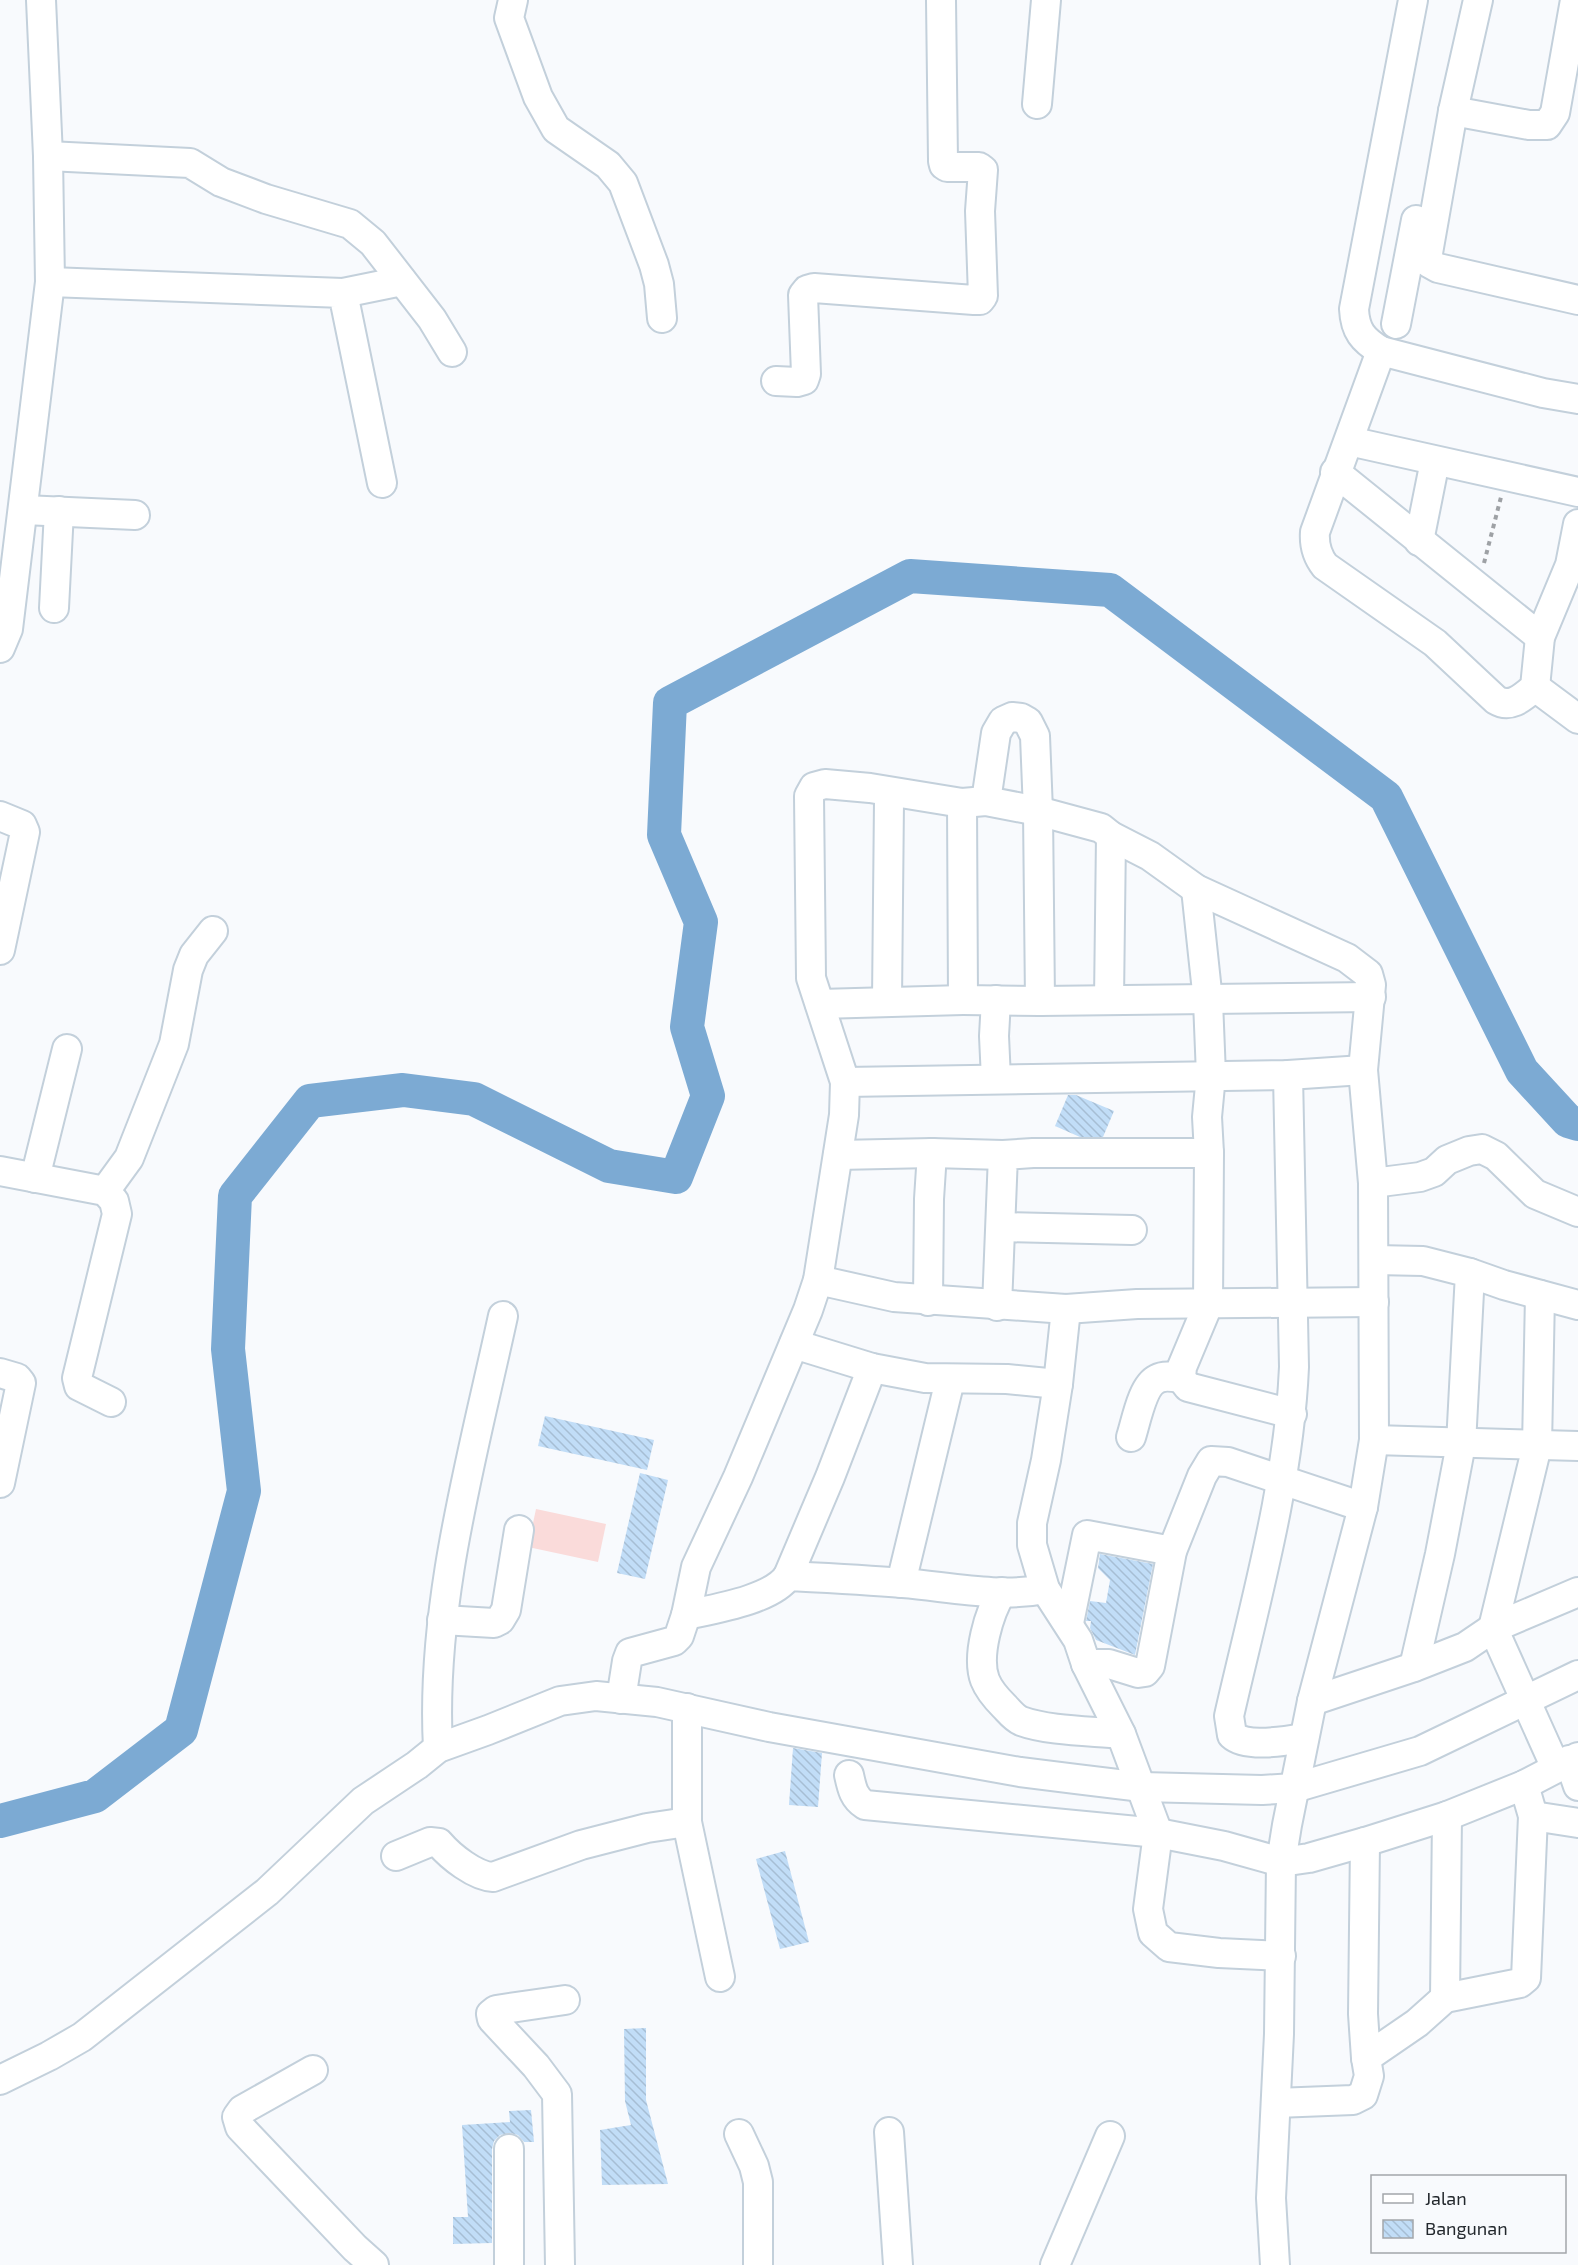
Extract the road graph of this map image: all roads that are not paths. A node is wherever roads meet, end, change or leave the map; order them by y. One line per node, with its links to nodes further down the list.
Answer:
1 (41, 0): 11 (street)
2 (513, 0): 16 (street)
3 (941, 0): 20 (street)
4 (1046, 0): 9 (street)
5 (1413, 0): 18 (street)
6 (1461, 0): 17 (street)
7 (1478, 0): 10 (street)
8 (1575, 0): 10 (street)
9 (1037, 104)
10 (1453, 111): 15 (street)
11 (48, 156): 12 (street); 13 (street)
12 (402, 281): 14 (street); 19 (street)
13 (50, 282): 14 (street); 27 (street)
14 (343, 293): 25 (street)
15 (1578, 300)
16 (662, 318)
17 (1396, 324)
18 (1381, 351): 21 (street); 22 (street)
19 (452, 352)
20 (776, 381)
21 (1578, 399)
22 (1349, 441): 23 (street); 24 (street)
23 (1435, 461): 26 (street); 31 (street)
24 (1335, 472): 31 (street); 35 (street)
25 (382, 483)
26 (1578, 492)
27 (24, 510): 28 (street); 34 (street)
28 (59, 511): 29 (street); 32 (street)
29 (135, 515)
30 (1578, 524): 33 (street)
31 (1419, 541): 33 (street)
32 (54, 608)
33 (1540, 637): 35 (street)
34 (0, 648)
35 (1535, 687): 36 (street)
36 (1578, 719)
37 (892, 793): 38 (street); 46 (street); 52 (street)
38 (974, 802): 39 (street); 39 (street); 47 (street)
39 (1038, 811): 41 (street); 50 (street)
40 (0, 816): 44 (street)
41 (1111, 836): 42 (street); 49 (street)
42 (1196, 889): 45 (street); 51 (street)
43 (213, 931): 66 (street)
44 (0, 950)
45 (1371, 998): 51 (street); 54 (street)
46 (887, 1000): 47 (street); 52 (street)
47 (963, 1000): 48 (street)
48 (996, 1000): 50 (street); 57 (street)
49 (1109, 1000): 50 (street); 51 (street)
50 (1040, 1001)
51 (1208, 1001): 55 (street)
52 (820, 1004): 58 (street)
53 (67, 1049): 64 (street)
54 (1363, 1070): 56 (street); 65 (street)
55 (1211, 1075): 56 (street); 57 (street); 60 (street)
56 (1288, 1075): 76 (street)
57 (996, 1079): 58 (street)
58 (845, 1082): 61 (street)
59 (932, 1153): 61 (street); 62 (street); 74 (street)
60 (1209, 1153): 62 (street); 77 (street)
61 (838, 1155): 72 (street)
62 (1004, 1155): 68 (street)
63 (0, 1171): 64 (street)
64 (35, 1178): 66 (street)
65 (1373, 1183): 67 (street); 70 (street)
66 (105, 1191): 88 (street)
67 (1578, 1212)
68 (1001, 1227): 69 (street); 79 (street)
69 (1132, 1230)
70 (1375, 1260): 71 (street); 75 (street)
71 (1470, 1273): 73 (street); 92 (street)
72 (818, 1280): 74 (street); 82 (street)
73 (1540, 1294): 78 (street); 93 (street)
74 (928, 1301): 79 (street)
75 (1374, 1302): 76 (street); 91 (street)
76 (1293, 1304): 77 (street); 89 (street)
77 (1208, 1305): 80 (street); 85 (street)
78 (1578, 1305)
79 (997, 1306): 80 (street)
80 (1066, 1309): 87 (street)
81 (504, 1316): 106 (street)
82 (794, 1344): 83 (street); 105 (street)
83 (872, 1368): 86 (street); 100 (street)
84 (0, 1373): 96 (street)
85 (1181, 1378): 89 (street); 90 (street)
86 (950, 1380): 87 (street); 101 (street)
87 (1058, 1384): 102 (street)
88 (111, 1402)
89 (1292, 1414): 95 (street)
90 (1131, 1437)
91 (1374, 1440): 92 (street); 97 (street)
92 (1461, 1444): 93 (street); 110 (street)
93 (1537, 1446): 94 (street); 108 (street)
94 (1578, 1446)
95 (1281, 1481): 97 (street); 99 (street); 117 (street)
96 (0, 1483)
97 (1363, 1507): 113 (street)
98 (519, 1530): 106 (street)
99 (1172, 1551): 107 (street); 109 (street)
100 (788, 1576): 101 (street); 105 (street)
101 (901, 1583): 103 (street)
102 (1045, 1588): 103 (street); 107 (street)
103 (1002, 1592): 116 (street)
104 (1578, 1592): 108 (street)
105 (686, 1615): 112 (street)
106 (442, 1620): 118 (street)
107 (1069, 1623): 109 (street)
108 (1493, 1628): 110 (street); 114 (street)
109 (1086, 1664): 116 (street)
110 (1414, 1667): 113 (street)
111 (1578, 1675): 114 (street)
112 (621, 1699): 115 (street); 118 (street)
113 (1312, 1701): 117 (street)
114 (1526, 1701): 119 (street); 123 (street)
115 (687, 1708): 122 (street); 126 (street)
116 (1121, 1734): 122 (street)
117 (1304, 1738): 123 (street)
118 (438, 1748): 138 (street)
119 (1570, 1768): 121 (street)
120 (849, 1775): 128 (street)
121 (1524, 1785): 124 (street); 125 (street)
122 (1142, 1787): 123 (street); 128 (street)
123 (1294, 1788): 131 (street)
124 (1447, 1816): 129 (street); 134 (street)
125 (1533, 1816): 127 (street); 134 (street)
126 (687, 1822): 130 (street); 133 (street)
127 (1578, 1823)
128 (1158, 1833): 131 (street); 132 (street)
129 (1365, 1842): 131 (street); 136 (street)
130 (396, 1856)
131 (1281, 1862): 132 (street)
132 (1281, 1956): 139 (street)
133 (720, 1977)
134 (1445, 1998): 136 (street)
135 (565, 2000): 146 (street)
136 (1366, 2058): 139 (street)
137 (313, 2070): 144 (street)
138 (0, 2080)
139 (1276, 2103): 150 (street)
140 (889, 2132): 148 (street)
141 (739, 2134): 147 (street)
142 (1110, 2136): 149 (street)
143 (509, 2149): 145 (street)
144 (374, 2265)
145 (509, 2265)
146 (560, 2265)
147 (758, 2265)
148 (897, 2265)
149 (1055, 2265)
150 (1275, 2265)

